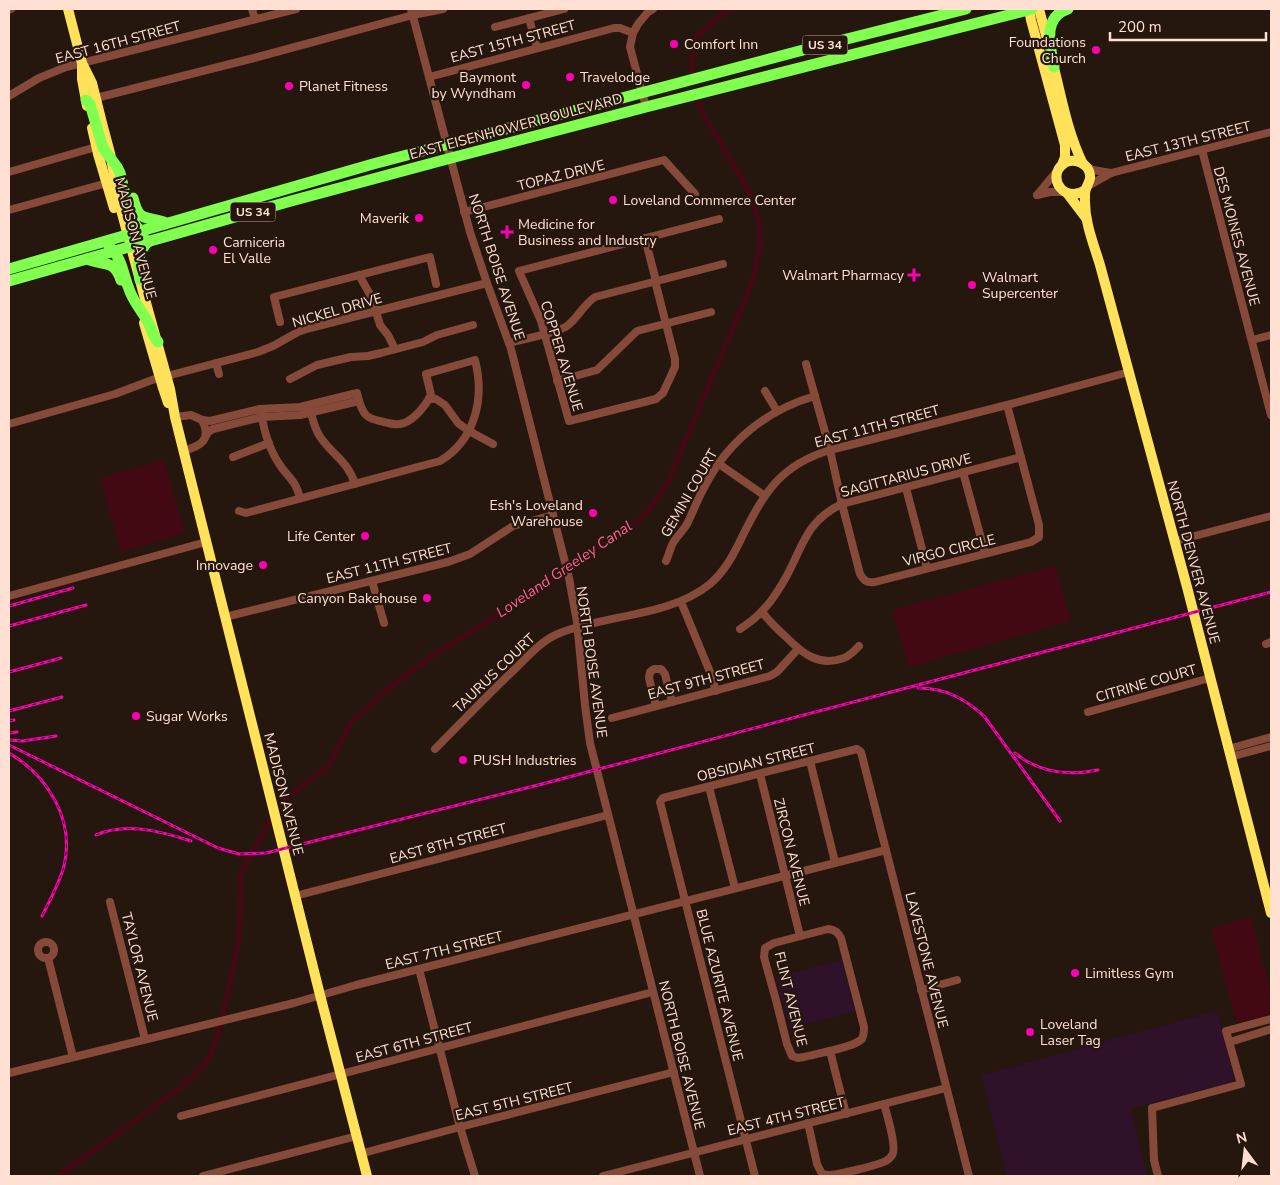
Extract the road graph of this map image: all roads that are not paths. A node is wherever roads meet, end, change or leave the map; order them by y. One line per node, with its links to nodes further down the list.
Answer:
1 (68, 9): 17 (main road, MADISON AVENUE)
2 (252, 9): 13 (street)
3 (296, 9): 13 (street, EAST 16TH STREET)
4 (443, 9): 10 (street)
5 (564, 9): 12 (street)
6 (653, 9): 15 (street)
7 (966, 9): 11 (highway, EAST EISENHOWER BOULEVARD / US 34)
8 (1032, 9): 18 (main road); 23 (highway, EAST EISENHOWER BOULEVARD / US 34); 32 (main road)
9 (1068, 9): 18 (highway)
10 (412, 12): 19 (street, NORTH BOISE AVENUE); 22 (street)
11 (938, 13): 20 (highway, EAST EISENHOWER BOULEVARD / US 34)
12 (529, 18): 14 (street); 16 (street)
13 (256, 19): 17 (street, EAST 16TH STREET)
14 (495, 27)
15 (633, 33): 16 (street, EAST 15TH STREET); 20 (street)
16 (537, 48): 19 (street, EAST 15TH STREET)
17 (82, 63): 21 (street, EAST 16TH STREET); 22 (main road, MADISON AVENUE)
18 (1054, 67): 31 (main road)
19 (429, 76): 26 (street, NORTH BOISE AVENUE)
20 (643, 94): 23 (street); 26 (highway, EAST EISENHOWER BOULEVARD / US 34)
21 (9, 96)
22 (91, 99): 25 (main road, MADISON AVENUE); 27 (main road, MADISON AVENUE); 30 (highway)
23 (646, 107): 29 (highway, EAST EISENHOWER BOULEVARD / US 34)
24 (1271, 132): 28 (street, EAST 13TH STREET)
25 (106, 139): 30 (main road, MADISON AVENUE); 45 (highway)
26 (447, 144): 29 (street, NORTH BOISE AVENUE); 35 (highway, EAST EISENHOWER BOULEVARD / US 34)
27 (96, 147): 33 (street); 36 (main road, MADISON AVENUE)
28 (1202, 150): 34 (street, EAST 13TH STREET); 68 (street, DES MOINES AVENUE)
29 (450, 158): 40 (highway, EAST EISENHOWER BOULEVARD / US 34); 42 (street, NORTH BOISE AVENUE)
30 (111, 160): 46 (highway)
31 (1085, 165): 32 (main road); 34 (street, EAST 13TH STREET); 37 (main road)
32 (1061, 166): 38 (main road); 38 (street)
33 (9, 172)
34 (1111, 173): 37 (street, EAST 13TH STREET)
35 (338, 174): 40 (highway); 45 (highway, EAST EISENHOWER BOULEVARD / US 34)
36 (107, 183): 41 (street); 46 (main road, MADISON AVENUE)
37 (1087, 188): 38 (main road); 44 (main road, NORTH DENVER AVENUE)
38 (1066, 193): 44 (main road, NORTH DENVER AVENUE)
39 (695, 194): 42 (street, TOPAZ DRIVE)
40 (291, 201): 48 (highway, EAST EISENHOWER BOULEVARD / US 34)
41 (9, 210)
42 (464, 212): 58 (street, NORTH BOISE AVENUE)
43 (719, 219): 47 (street)
44 (1086, 219): 73 (main road, NORTH DENVER AVENUE)
45 (168, 223): 46 (highway, EAST EISENHOWER BOULEVARD / US 34)
46 (129, 234): 48 (highway); 49 (highway, EAST EISENHOWER BOULEVARD / US 34); 50 (main road, MADISON AVENUE)
47 (645, 238): 57 (street); 65 (street, COPPER AVENUE)
48 (153, 240): 50 (highway, EAST EISENHOWER BOULEVARD / US 34); 56 (highway)
49 (96, 243): 50 (highway); 53 (highway, EAST EISENHOWER BOULEVARD / US 34)
50 (123, 248): 51 (highway, EAST EISENHOWER BOULEVARD / US 34); 56 (main road, MADISON AVENUE); 67 (highway)
51 (85, 259): 55 (highway, EAST EISENHOWER BOULEVARD / US 34); 67 (highway)
52 (722, 264): 57 (street)
53 (9, 269)
54 (359, 275): 59 (street); 60 (street); 62 (street)
55 (9, 280)
56 (140, 280): 67 (main road, MADISON AVENUE)
57 (656, 281): 63 (street); 65 (street)
58 (487, 282): 60 (street, NICKEL DRIVE); 69 (street, NORTH BOISE AVENUE)
59 (436, 284)
60 (376, 311): 70 (street); 71 (street, NICKEL DRIVE)
61 (711, 312): 63 (street)
62 (280, 322)
63 (666, 324): 77 (street); 77 (street, COPPER AVENUE)
64 (473, 325): 70 (street)
65 (545, 334): 69 (street); 77 (street, COPPER AVENUE)
66 (1271, 335): 68 (street)
67 (153, 339): 75 (main road, MADISON AVENUE)
68 (1252, 340): 85 (street, DES MOINES AVENUE)
69 (510, 343): 105 (street, NORTH BOISE AVENUE)
70 (395, 349): 76 (street)
71 (216, 363): 74 (street); 75 (street, NICKEL DRIVE)
72 (806, 364): 79 (street, VIRGO CIRCLE)
73 (1129, 372): 81 (street, EAST 11TH STREET); 107 (main road, NORTH DENVER AVENUE)
74 (220, 374)
75 (163, 376): 86 (main road, MADISON AVENUE); 88 (street, NICKEL DRIVE)
76 (290, 379)
77 (557, 381)
78 (764, 391): 83 (street)
79 (815, 396): 83 (street, GEMINI COURT); 93 (street, VIRGO CIRCLE)
80 (429, 399): 82 (street); 89 (street); 89 (street)
81 (1007, 405): 93 (street, EAST 11TH STREET); 96 (street, VIRGO CIRCLE)
82 (310, 409): 84 (street); 99 (street)
83 (777, 411): 97 (street, GEMINI COURT)
84 (261, 413): 87 (street); 90 (street); 91 (street)
85 (1271, 415)
86 (174, 418): 87 (street); 94 (main road, MADISON AVENUE)
87 (202, 420): 90 (street)
88 (9, 424)
89 (469, 431): 92 (street); 99 (street)
90 (206, 436): 94 (street)
91 (269, 443): 95 (street); 102 (street)
92 (493, 444)
93 (830, 450): 101 (street, EAST 11TH STREET); 103 (street, VIRGO CIRCLE)
94 (183, 451): 108 (main road, MADISON AVENUE)
95 (233, 457)
96 (1021, 457): 98 (street, SAGITTARIUS DRIVE); 109 (street, VIRGO CIRCLE)
97 (719, 464): 101 (street); 110 (street, GEMINI COURT)
98 (963, 472): 100 (street, SAGITTARIUS DRIVE); 109 (street)
99 (354, 484): 102 (street)
100 (906, 488): 103 (street, SAGITTARIUS DRIVE); 111 (street)
101 (765, 496): 114 (street, EAST 11TH STREET)
102 (300, 498): 104 (street)
103 (842, 504): 111 (street, VIRGO CIRCLE); 115 (street, SAGITTARIUS DRIVE)
104 (239, 511)
105 (553, 516): 112 (street, EAST 11TH STREET); 118 (street, NORTH BOISE AVENUE)
106 (1271, 516): 107 (street)
107 (1175, 541): 122 (main road, NORTH DENVER AVENUE)
108 (206, 542): 113 (street); 116 (main road, MADISON AVENUE)
109 (985, 553): 111 (street, VIRGO CIRCLE)
110 (666, 561)
111 (927, 568)
112 (372, 581): 116 (street, EAST 11TH STREET); 117 (street)
113 (9, 596)
114 (681, 602): 118 (street, EAST 11TH STREET); 123 (street)
115 (762, 612): 119 (street, SAGITTARIUS DRIVE); 121 (street)
116 (225, 617): 142 (main road, MADISON AVENUE)
117 (384, 623)
118 (578, 628): 130 (street, TAURUS COURT); 137 (street, NORTH BOISE AVENUE)
119 (740, 629)
120 (859, 646): 121 (street)
121 (798, 649): 123 (street, EAST 9TH STREET)
122 (1210, 678): 126 (street, CITRINE COURT); 132 (main road, NORTH DENVER AVENUE)
123 (716, 691): 124 (street, EAST 9TH STREET)
124 (672, 702): 125 (street, EAST 9TH STREET); 125 (street)
125 (656, 706): 127 (street, EAST 9TH STREET)
126 (1088, 712)
127 (612, 718)
128 (1271, 737): 132 (street)
129 (1271, 746): 132 (street)
130 (435, 749)
131 (859, 750): 133 (street, OBSIDIAN STREET); 138 (street, LAVESTONE AVENUE)
132 (1229, 753): 145 (main road, NORTH DENVER AVENUE)
133 (810, 761): 134 (street, OBSIDIAN STREET); 139 (street)
134 (760, 774): 135 (street, OBSIDIAN STREET); 140 (street, ZIRCON AVENUE)
135 (709, 787): 136 (street, OBSIDIAN STREET); 141 (street)
136 (661, 800): 143 (street, BLUE AZURITE AVENUE)
137 (608, 815): 142 (street, EAST 8TH STREET); 146 (street, NORTH BOISE AVENUE)
138 (886, 850): 139 (street, EAST 7TH STREET); 151 (street, LAVESTONE AVENUE)
139 (836, 862): 140 (street, EAST 7TH STREET)
140 (785, 875): 141 (street, EAST 7TH STREET); 147 (street, ZIRCON AVENUE)
141 (735, 888): 143 (street, EAST 7TH STREET)
142 (295, 896): 153 (main road, MADISON AVENUE)
143 (685, 901): 146 (street, EAST 7TH STREET); 171 (street, BLUE AZURITE AVENUE)
144 (110, 902): 156 (street, TAYLOR AVENUE)
145 (1271, 913)
146 (633, 914): 149 (street, EAST 7TH STREET); 152 (street, NORTH BOISE AVENUE)
147 (800, 936): 159 (street); 159 (street, FLINT AVENUE)
148 (48, 958): 160 (street)
149 (419, 969): 153 (street, EAST 7TH STREET); 158 (street)
150 (957, 980): 151 (street)
151 (921, 990): 164 (street, LAVESTONE AVENUE)
152 (653, 992): 158 (street, EAST 6TH STREET); 161 (street, NORTH BOISE AVENUE)
153 (320, 995): 156 (street, EAST 7TH STREET); 163 (main road, MADISON AVENUE)
154 (1271, 1019): 157 (street)
155 (1271, 1029): 157 (street)
156 (145, 1039): 160 (street, EAST 7TH STREET)
157 (1230, 1042): 181 (street)
158 (440, 1048): 163 (street, EAST 6TH STREET); 169 (street)
159 (830, 1051): 166 (street)
160 (73, 1057): 162 (street, EAST 7TH STREET)
161 (674, 1072): 169 (street, EAST 5TH STREET); 172 (street, NORTH BOISE AVENUE)
162 (9, 1073)
163 (341, 1074): 167 (street, EAST 6TH STREET); 170 (main road, MADISON AVENUE)
164 (946, 1088): 165 (street, EAST 4TH STREET); 180 (street, LAVESTONE AVENUE)
165 (884, 1104): 166 (street, EAST 4TH STREET); 168 (street)
166 (846, 1114): 168 (street, EAST 4TH STREET)
167 (181, 1116)
168 (808, 1123): 171 (street, EAST 4TH STREET)
169 (460, 1127): 173 (street, EAST 5TH STREET); 176 (street)
170 (357, 1136): 173 (main road, MADISON AVENUE); 174 (street)
171 (746, 1139): 172 (street, EAST 4TH STREET); 179 (street, BLUE AZURITE AVENUE)
172 (694, 1153): 177 (street, EAST 4TH STREET); 178 (street, NORTH BOISE AVENUE)
173 (362, 1155): 175 (main road, MADISON AVENUE)
174 (202, 1176)
175 (367, 1176)
176 (475, 1176)
177 (604, 1176)
178 (700, 1176)
179 (755, 1176)
180 (969, 1176)
181 (1158, 1176)

